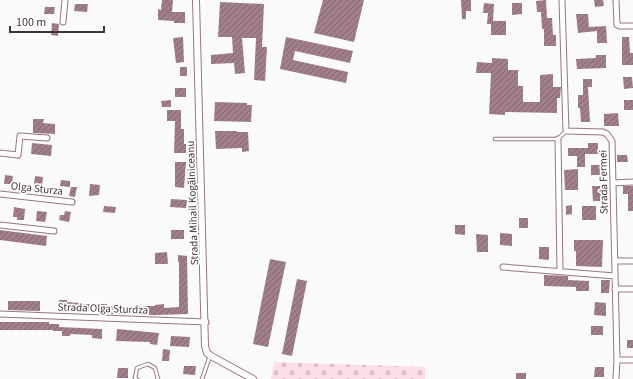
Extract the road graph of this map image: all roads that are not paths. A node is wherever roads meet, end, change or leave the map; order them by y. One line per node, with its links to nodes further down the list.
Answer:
1 (65, 0): 5 (street)
2 (196, 0): 26 (street, Strada Mihail Kogălniceanu)
3 (562, 0): 7 (street)
4 (616, 0): 6 (street)
5 (63, 22)
6 (633, 26)
7 (566, 131): 10 (lane); 13 (street, Strada Fermei)
8 (48, 138): 11 (street)
9 (495, 139): 10 (lane)
10 (558, 139): 21 (street)
11 (0, 153)
12 (633, 182): 13 (street)
13 (613, 183): 18 (street, Strada Fermei)
14 (0, 194): 15 (street, Olga Sturza)
15 (72, 202)
16 (0, 225): 17 (street)
17 (54, 231)
18 (615, 261): 19 (street); 22 (street, Strada Fermei)
19 (633, 261)
20 (503, 267): 21 (street)
21 (560, 271): 22 (street)
22 (615, 276): 23 (street, Strada Fermei)
23 (615, 289): 24 (street); 28 (street, Strada Fermei)
24 (633, 289)
25 (0, 314): 26 (street, Strada Olga Sturdza)
26 (206, 322): 27 (street, Strada Mihail Kogălniceanu)
27 (211, 356): 32 (lane); 33 (street)
28 (617, 360): 29 (street); 34 (street, Strada Fermei)
29 (633, 360)
30 (137, 379): 31 (lane)
31 (158, 379)
32 (202, 379)
33 (253, 379)
34 (616, 379)

